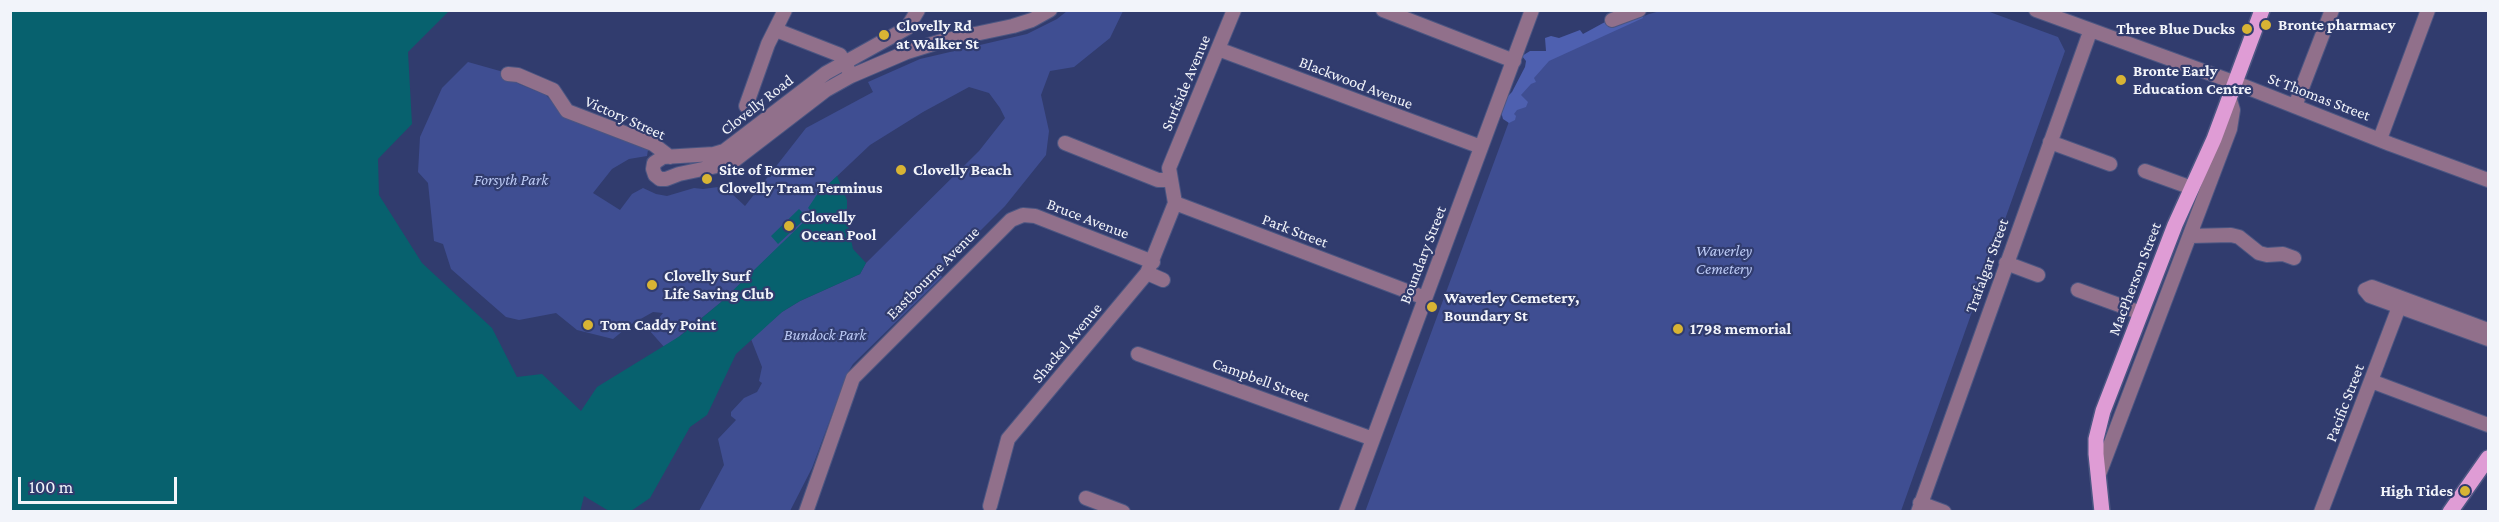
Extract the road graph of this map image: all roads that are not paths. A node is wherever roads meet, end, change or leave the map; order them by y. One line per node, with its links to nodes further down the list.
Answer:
1 (918, 10): 18 (street, Clovelly Road)
2 (1050, 10): 20 (street)
3 (1234, 10): 16 (street, Surfside Avenue)
4 (1383, 10): 17 (street)
5 (1532, 10): 17 (street, Boundary Street)
6 (1639, 10): 13 (street)
7 (2036, 10): 12 (street, St Thomas Street)
8 (2262, 10): 21 (main road, MacPherson Street)
9 (2332, 10): 24 (street)
10 (2428, 10): 25 (street)
11 (782, 11): 14 (street)
12 (2061, 15): 15 (street, St Thomas Street)
13 (1612, 20)
14 (776, 30): 18 (street); 23 (street)
15 (2090, 32): 21 (street, St Thomas Street); 26 (street, Trafalgar Street)
16 (1218, 49): 28 (street, Blackwood Avenue); 32 (street, Surfside Avenue)
17 (1514, 61): 28 (street, Boundary Street)
18 (845, 62): 20 (street); 29 (street, Clovelly Road)
19 (508, 74): 29 (street, Victory Street)
20 (851, 76): 29 (street, Clovelly Road)
21 (2236, 83): 22 (main road, MacPherson Street); 24 (street, St Thomas Street)
22 (2230, 100): 34 (main road, MacPherson Street); 37 (street, MacPherson Street)
23 (746, 106)
24 (2295, 106): 25 (street, St Thomas Street)
25 (2380, 139): 33 (street, St Thomas Street)
26 (2050, 142): 30 (street); 39 (street, Trafalgar Street)
27 (1065, 143): 32 (street)
28 (1481, 147): 44 (street, Boundary Street)
29 (670, 157)
30 (2110, 164)
31 (2145, 171): 34 (street)
32 (1170, 174): 35 (street)
33 (2488, 180)
34 (2192, 188): 46 (main road, MacPherson Street)
35 (1175, 203): 40 (street, Shackel Avenue); 44 (street, Park Street)
36 (1011, 220): 40 (street, Bruce Avenue); 58 (street, Eastbourne Avenue)
37 (2190, 236): 38 (street); 54 (street, MacPherson Street)
38 (2294, 258)
39 (2006, 263): 41 (street); 57 (street, Trafalgar Street)
40 (1150, 268): 42 (street, Bruce Avenue); 56 (street, Shackel Avenue)
41 (2038, 275)
42 (1163, 280)
43 (2078, 290): 46 (street)
44 (1425, 298): 52 (street, Boundary Street)
45 (2399, 307): 47 (street); 48 (street); 50 (street, Pacific Street)
46 (2141, 313): 54 (main road, MacPherson Street)
47 (2488, 330)
48 (2488, 339)
49 (1138, 354): 52 (street, Campbell Street)
50 (2371, 381): 51 (street); 63 (street, Pacific Street)
51 (2488, 425)
52 (1373, 439): 60 (street, Boundary Street)
53 (2488, 458): 64 (main road)
54 (2098, 477): 62 (main road, MacPherson Street)
55 (1086, 498): 59 (street)
56 (990, 506)
57 (1919, 507): 61 (street)
58 (806, 512)
59 (1123, 512)
60 (1346, 512)
61 (1944, 512)
62 (2102, 512)
63 (2321, 512)
64 (2450, 512)

